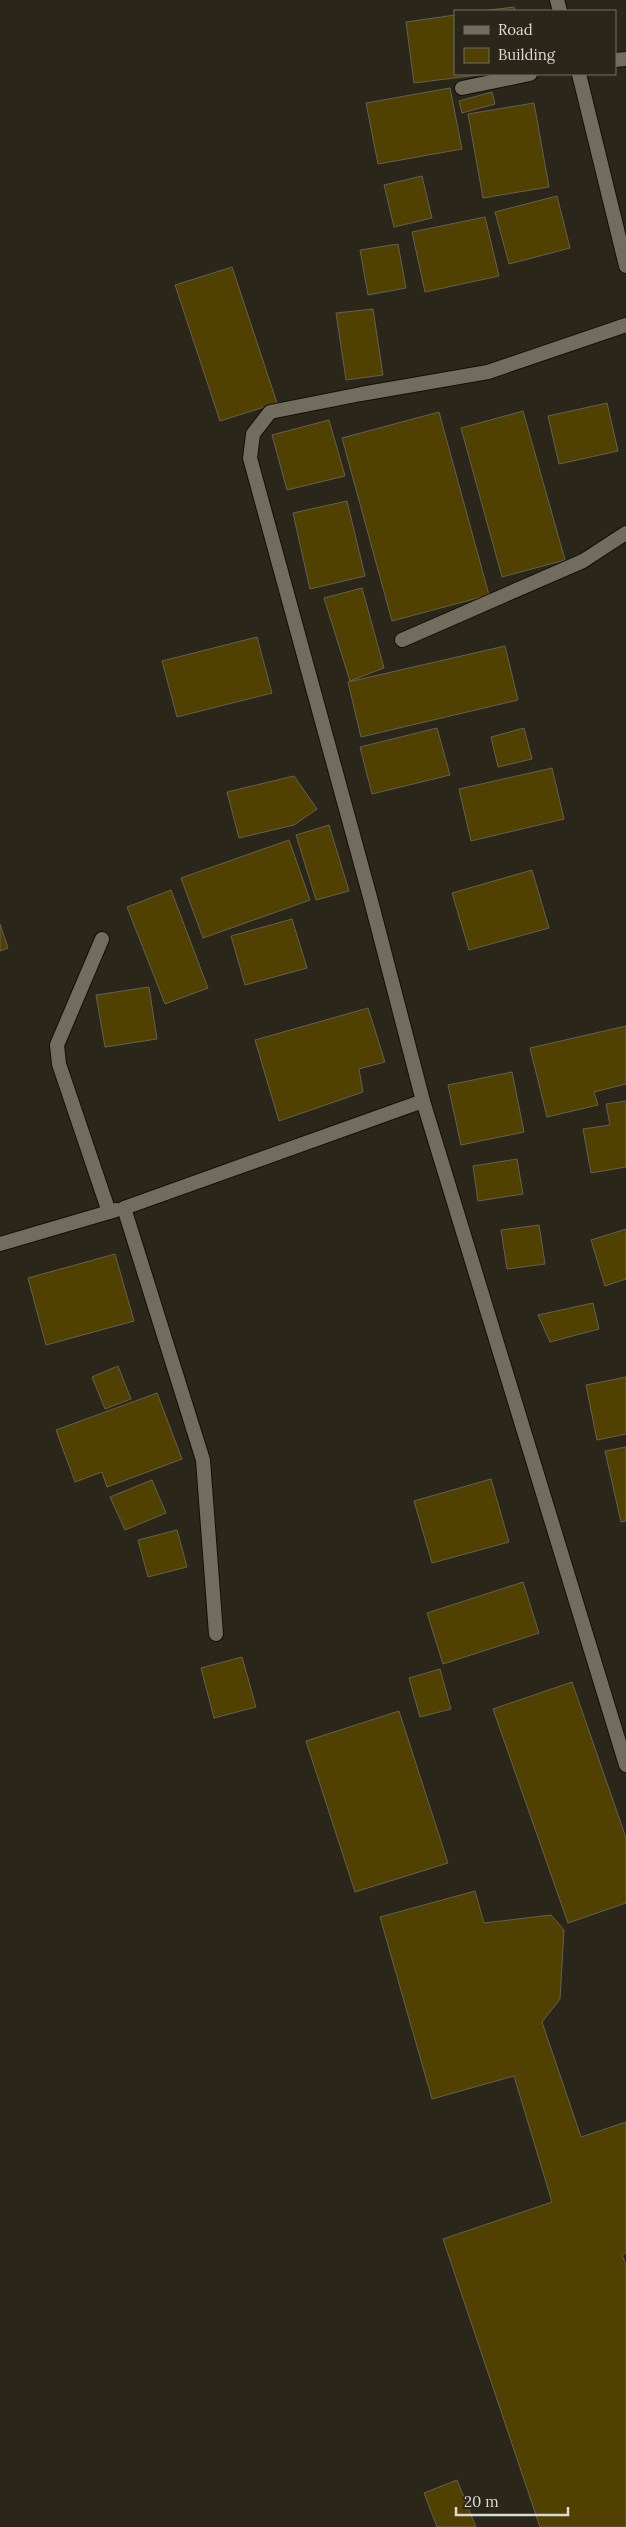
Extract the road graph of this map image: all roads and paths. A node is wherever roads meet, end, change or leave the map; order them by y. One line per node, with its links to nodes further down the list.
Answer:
1 (525, 75): 3 (street)
2 (580, 75): 4 (street)
3 (462, 88)
4 (626, 266)
5 (626, 325): 9 (street)
6 (626, 533): 7 (street)
7 (402, 640)
8 (102, 939): 11 (street)
9 (423, 1100): 10 (street); 14 (street)
10 (124, 1208): 11 (street); 13 (street)
11 (109, 1212): 12 (street)
12 (0, 1244)
13 (216, 1634)
14 (626, 1765)

